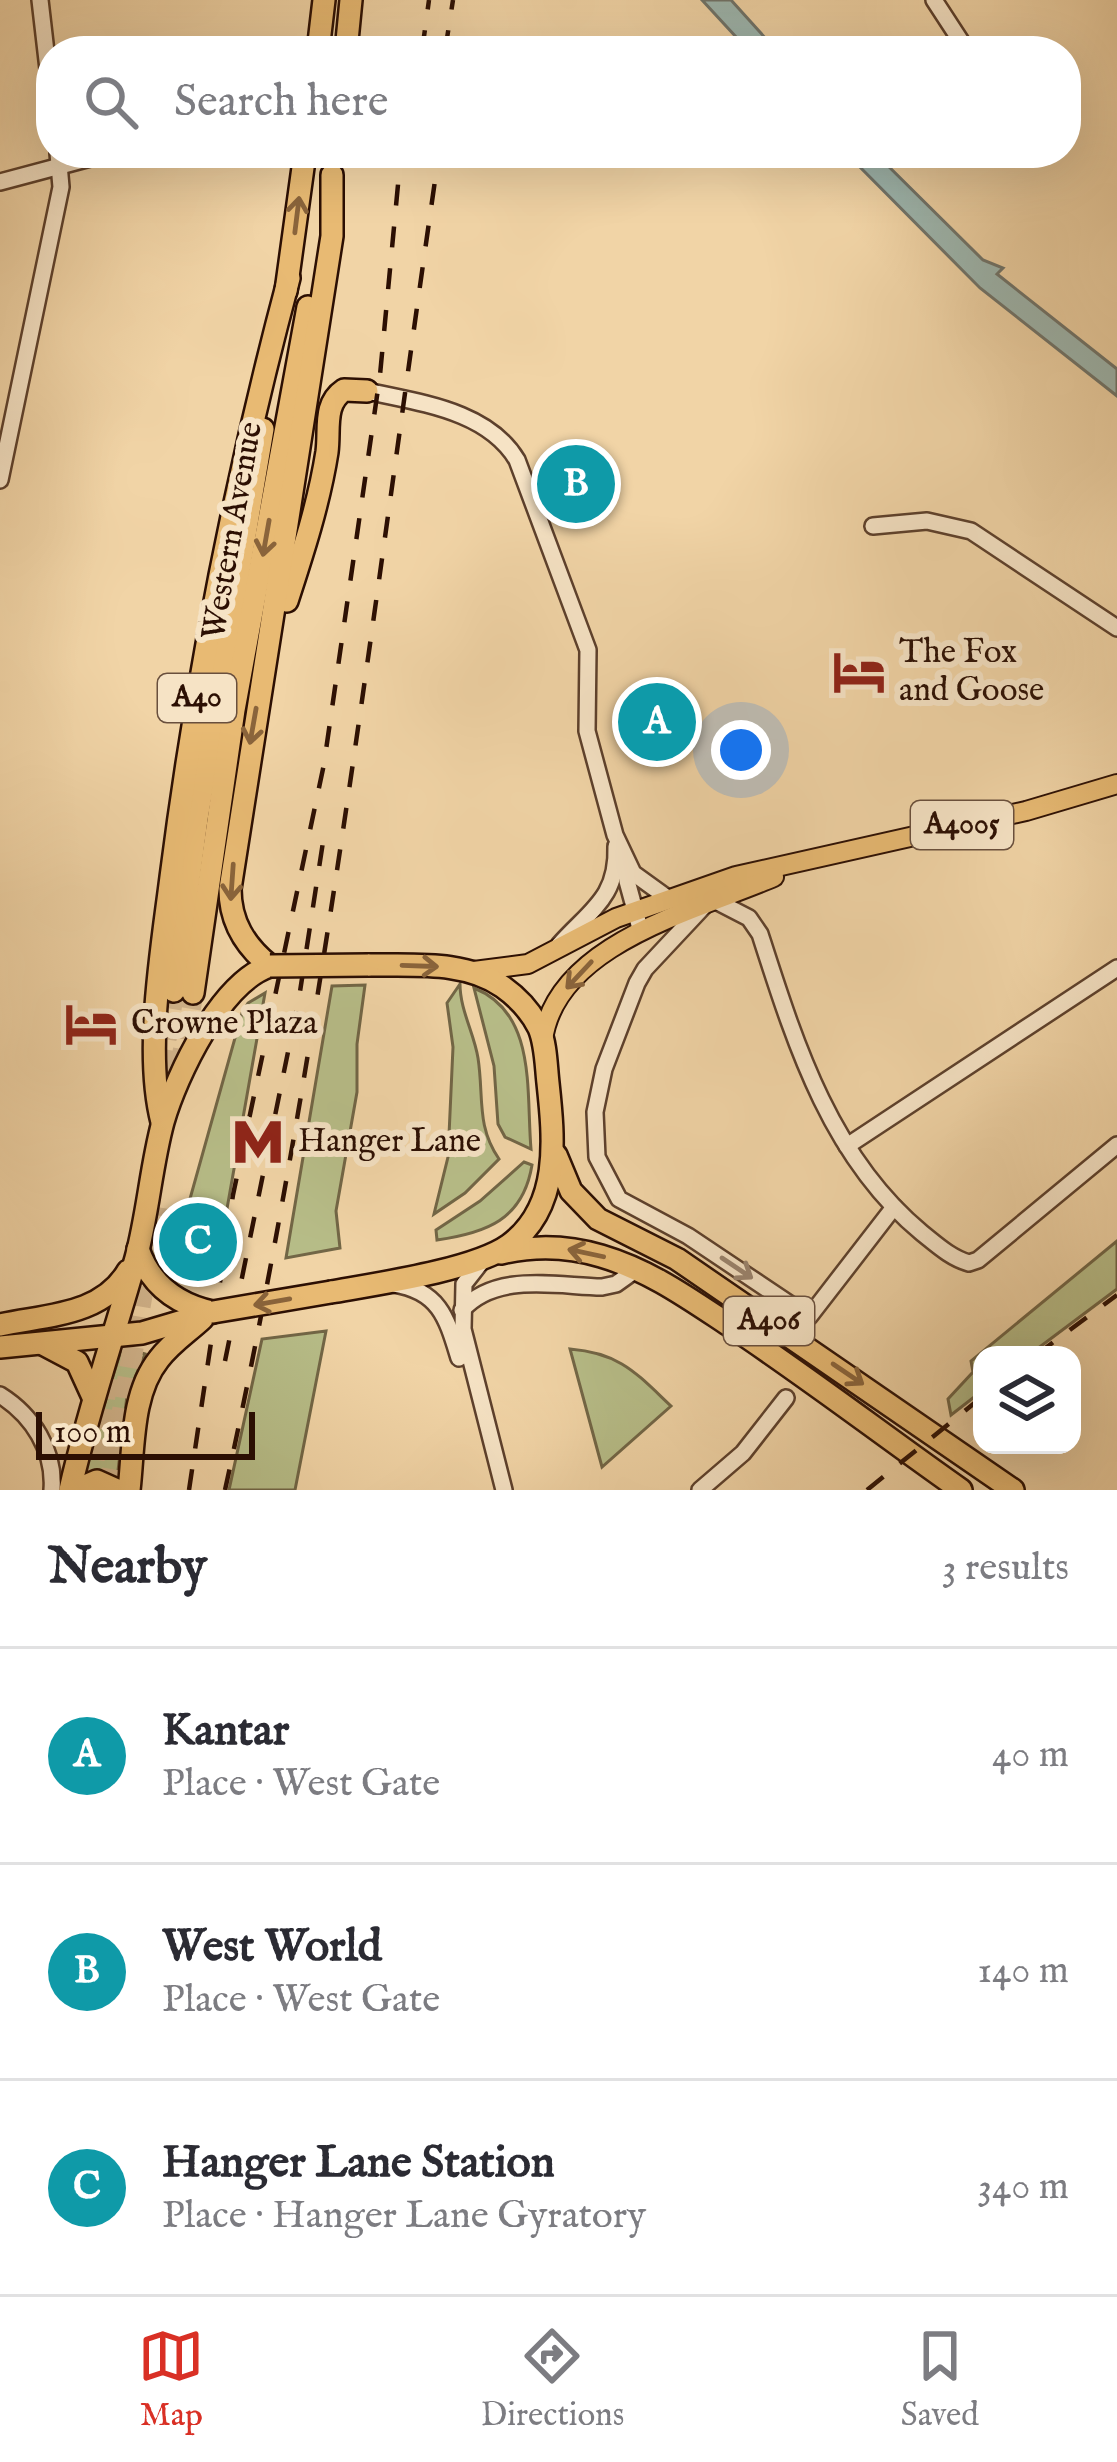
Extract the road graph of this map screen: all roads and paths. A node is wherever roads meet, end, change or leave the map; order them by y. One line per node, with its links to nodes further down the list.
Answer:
1 (40, 0): 5 (street)
2 (324, 0): 6 (highway)
3 (351, 0): 7 (highway)
4 (934, 0): 8 (street)
5 (44, 36)
6 (320, 36)
7 (347, 36)
8 (957, 36)
9 (39, 168): 14 (street)
10 (60, 168): 17 (street)
11 (303, 168): 15 (highway, Western Avenue / A40, one-way to 11)
12 (332, 168): 15 (highway, Western Avenue / A40, one-way to 15)
13 (333, 168): 21 (highway, A40)
14 (0, 182)
15 (289, 278): 35 (highway, A40)
16 (367, 392): 21 (highway); 23 (street)
17 (4, 437): 18 (street)
18 (1, 474)
19 (873, 526): 20 (street)
20 (1117, 628)
21 (264, 667): 31 (highway, A40, one-way to 31)
22 (1117, 784): 24 (main road, A4005)
23 (615, 835): 25 (street); 30 (street)
24 (806, 863): 26 (main road, A4005); 27 (main road, A4005)
25 (628, 868): 26 (street); 28 (street)
26 (669, 898): 28 (main road, A4005)
27 (711, 904): 29 (main road, A4005); 37 (street); 39 (street, one-way to 39)
28 (635, 910): 29 (street); 30 (main road, A4005)
29 (641, 932): 34 (main road, A4005, one-way to 34)
30 (557, 947): 33 (main road, A4005)
31 (270, 966): 33 (highway, one-way to 33, bridge); 35 (highway)
32 (1117, 968): 37 (street)
33 (472, 971): 34 (highway, A406)
34 (542, 1040): 38 (highway, A406)
35 (163, 1124): 40 (highway)
36 (1117, 1145): 39 (street)
37 (848, 1146): 39 (street)
38 (554, 1149): 41 (highway, A406); 61 (highway, A406, one-way to 61)
39 (894, 1207)
40 (138, 1249): 45 (highway); 46 (highway); 47 (highway)
41 (489, 1256): 42 (highway, A406, one-way to 41); 43 (highway, A406); 44 (street)
42 (637, 1269): 44 (street); 60 (highway, A406)
43 (376, 1284): 45 (highway, A406, one-way to 45, bridge); 53 (street)
44 (462, 1310): 53 (street)
45 (212, 1312): 47 (highway, A406); 57 (highway)
46 (0, 1325)
47 (114, 1336): 48 (highway, A406); 50 (highway)
48 (40, 1343): 49 (highway, A406); 50 (highway)
49 (0, 1347)
50 (92, 1397): 55 (highway)
51 (786, 1397): 59 (street)
52 (7, 1399): 54 (street)
53 (485, 1428): 58 (street)
54 (52, 1490)
55 (73, 1490): 56 (highway)
56 (116, 1490)
57 (129, 1490)
58 (504, 1490)
59 (700, 1490)
60 (962, 1490)
61 (1013, 1490)

